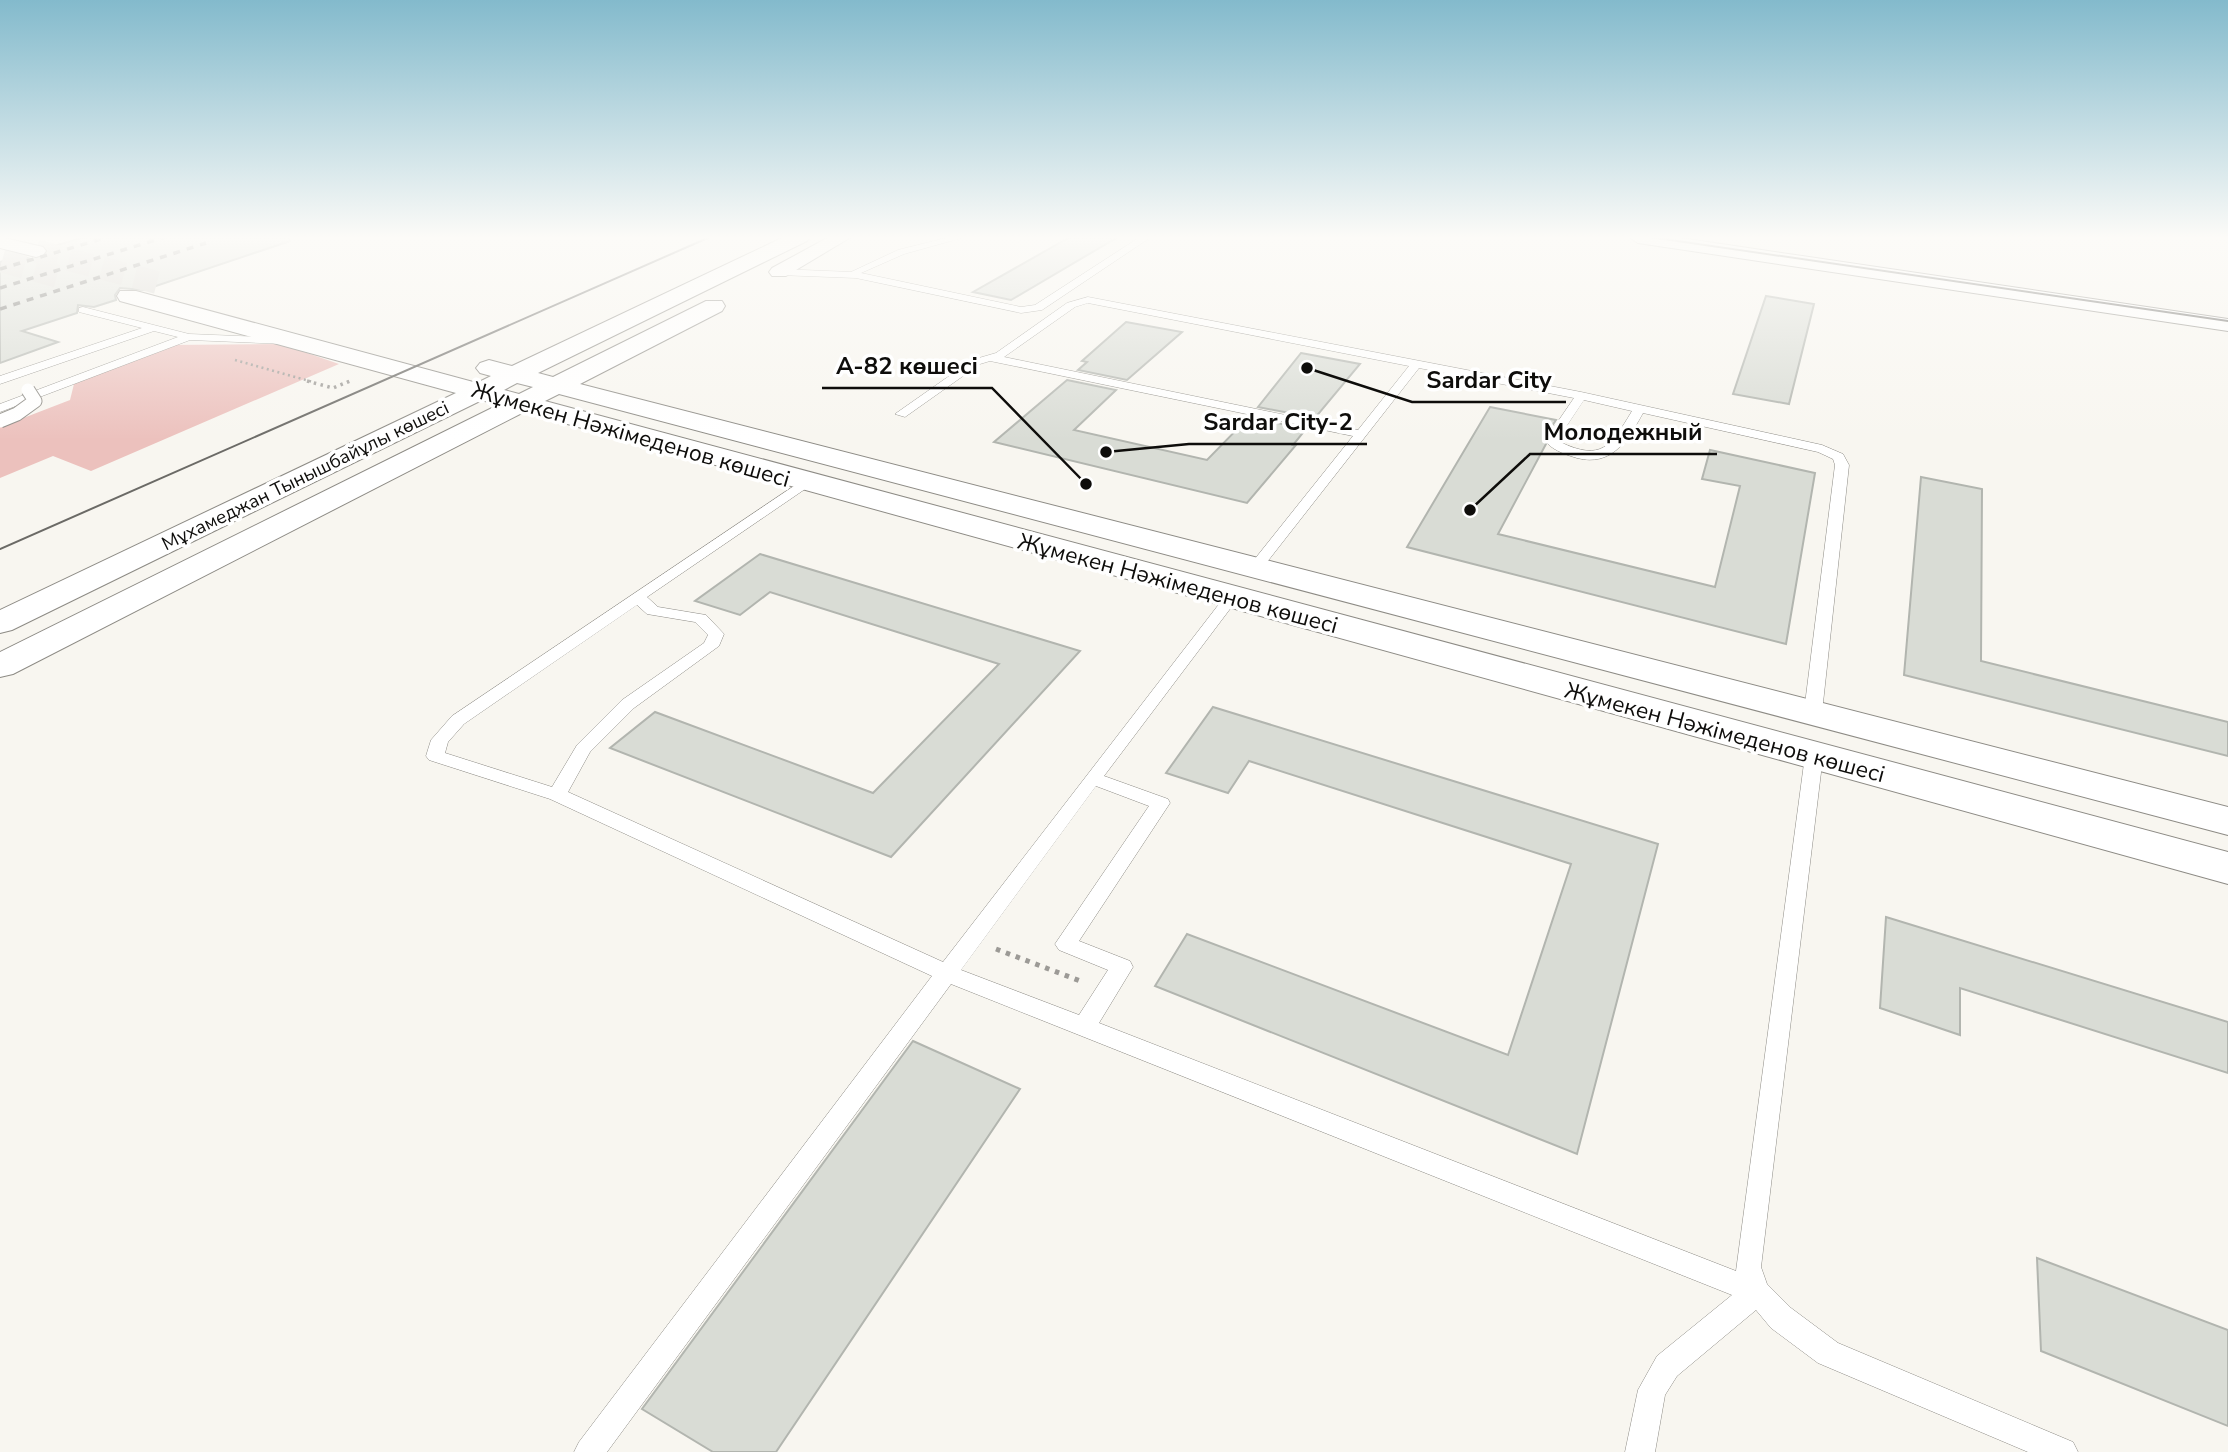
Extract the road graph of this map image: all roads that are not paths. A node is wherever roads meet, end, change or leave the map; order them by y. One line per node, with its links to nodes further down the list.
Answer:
1 (162, 305): 16 (main road, Жұмекен Нәжімеденов көшесі)
2 (233, 305): 23 (main road, Жұмекен Нәжімеденов көшесі)
3 (659, 305): 11 (main road, Мұхамеджан Тынышбайұлы көшесі)
4 (717, 305): 14 (main road)
5 (996, 305): 6 (lane)
6 (1043, 305)
7 (1072, 305): 18 (lane)
8 (1113, 305): 20 (lane)
9 (2092, 305): 12 (street)
10 (83, 310): 13 (lane)
11 (646, 311): 17 (main road); 23 (main road, Мұхамеджан Тынышбайұлы көшесі)
12 (2228, 325)
13 (153, 328): 15 (lane); 21 (lane)
14 (656, 336): 22 (main road); 32 (main road)
15 (189, 337): 16 (lane); 26 (lane)
16 (304, 342): 19 (main road, Жұмекен Нәжімеденов көшесі)
17 (468, 358)
18 (990, 358): 28 (lane); 30 (lane)
19 (367, 360): 24 (main road, Жұмекен Нәжімеденов көшесі); 31 (main road)
20 (1417, 363): 25 (lane); 30 (lane)
21 (0, 380): 29 (lane, bridge)
22 (558, 386): 23 (main road, Жұмекен Нәжімеденов көшесі); 32 (main road, Жұмекен Нәжімеденов көшесі)
23 (517, 389): 24 (main road, Жұмекен Нәжімеденов көшесі); 33 (main road, Мұхамеджан Тынышбайұлы көшесі); 34 (main road, Жұмекен Нәжімеденов көшесі)
24 (477, 391): 31 (main road, Мұхамеджан Тынышбайұлы көшесі)
25 (1581, 396): 27 (lane); 27 (lane)
26 (0, 408)
27 (1640, 408): 41 (lane)
28 (901, 415)
29 (0, 421)
30 (1361, 434): 36 (lane)
31 (381, 440): 39 (main road, Мұхамеджан Тынышбайұлы көшесі)
32 (771, 441): 36 (main road, Жұмекен Нәжімеденов көшесі)
33 (422, 451): 34 (main road); 40 (main road, Мұхамеджан Тынышбайұлы көшесі)
34 (738, 464): 35 (main road, Жұмекен Нәжімеденов көшесі)
35 (806, 482): 37 (lane); 38 (main road, Жұмекен Нәжімеденов көшесі)
36 (1255, 568): 38 (main road); 41 (main road, Жұмекен Нәжімеденов көшесі)
37 (638, 597): 44 (lane); 44 (lane)
38 (1231, 598): 42 (main road, Жұмекен Нәжімеденов көшесі); 43 (lane)
39 (0, 623)
40 (0, 666)
41 (1813, 712): 45 (main road, Жұмекен Нәжімеденов көшесі)
42 (1814, 756): 46 (main road, Жұмекен Нәжімеденов көшесі); 49 (lane)
43 (1092, 778): 47 (lane); 48 (lane)
44 (557, 794): 47 (lane)
45 (2228, 821)
46 (2228, 868)
47 (947, 973): 48 (lane); 50 (lane)
48 (1084, 1027): 49 (lane)
49 (1757, 1292): 51 (lane); 52 (lane)
50 (589, 1452)
51 (1640, 1452)
52 (2063, 1452)

